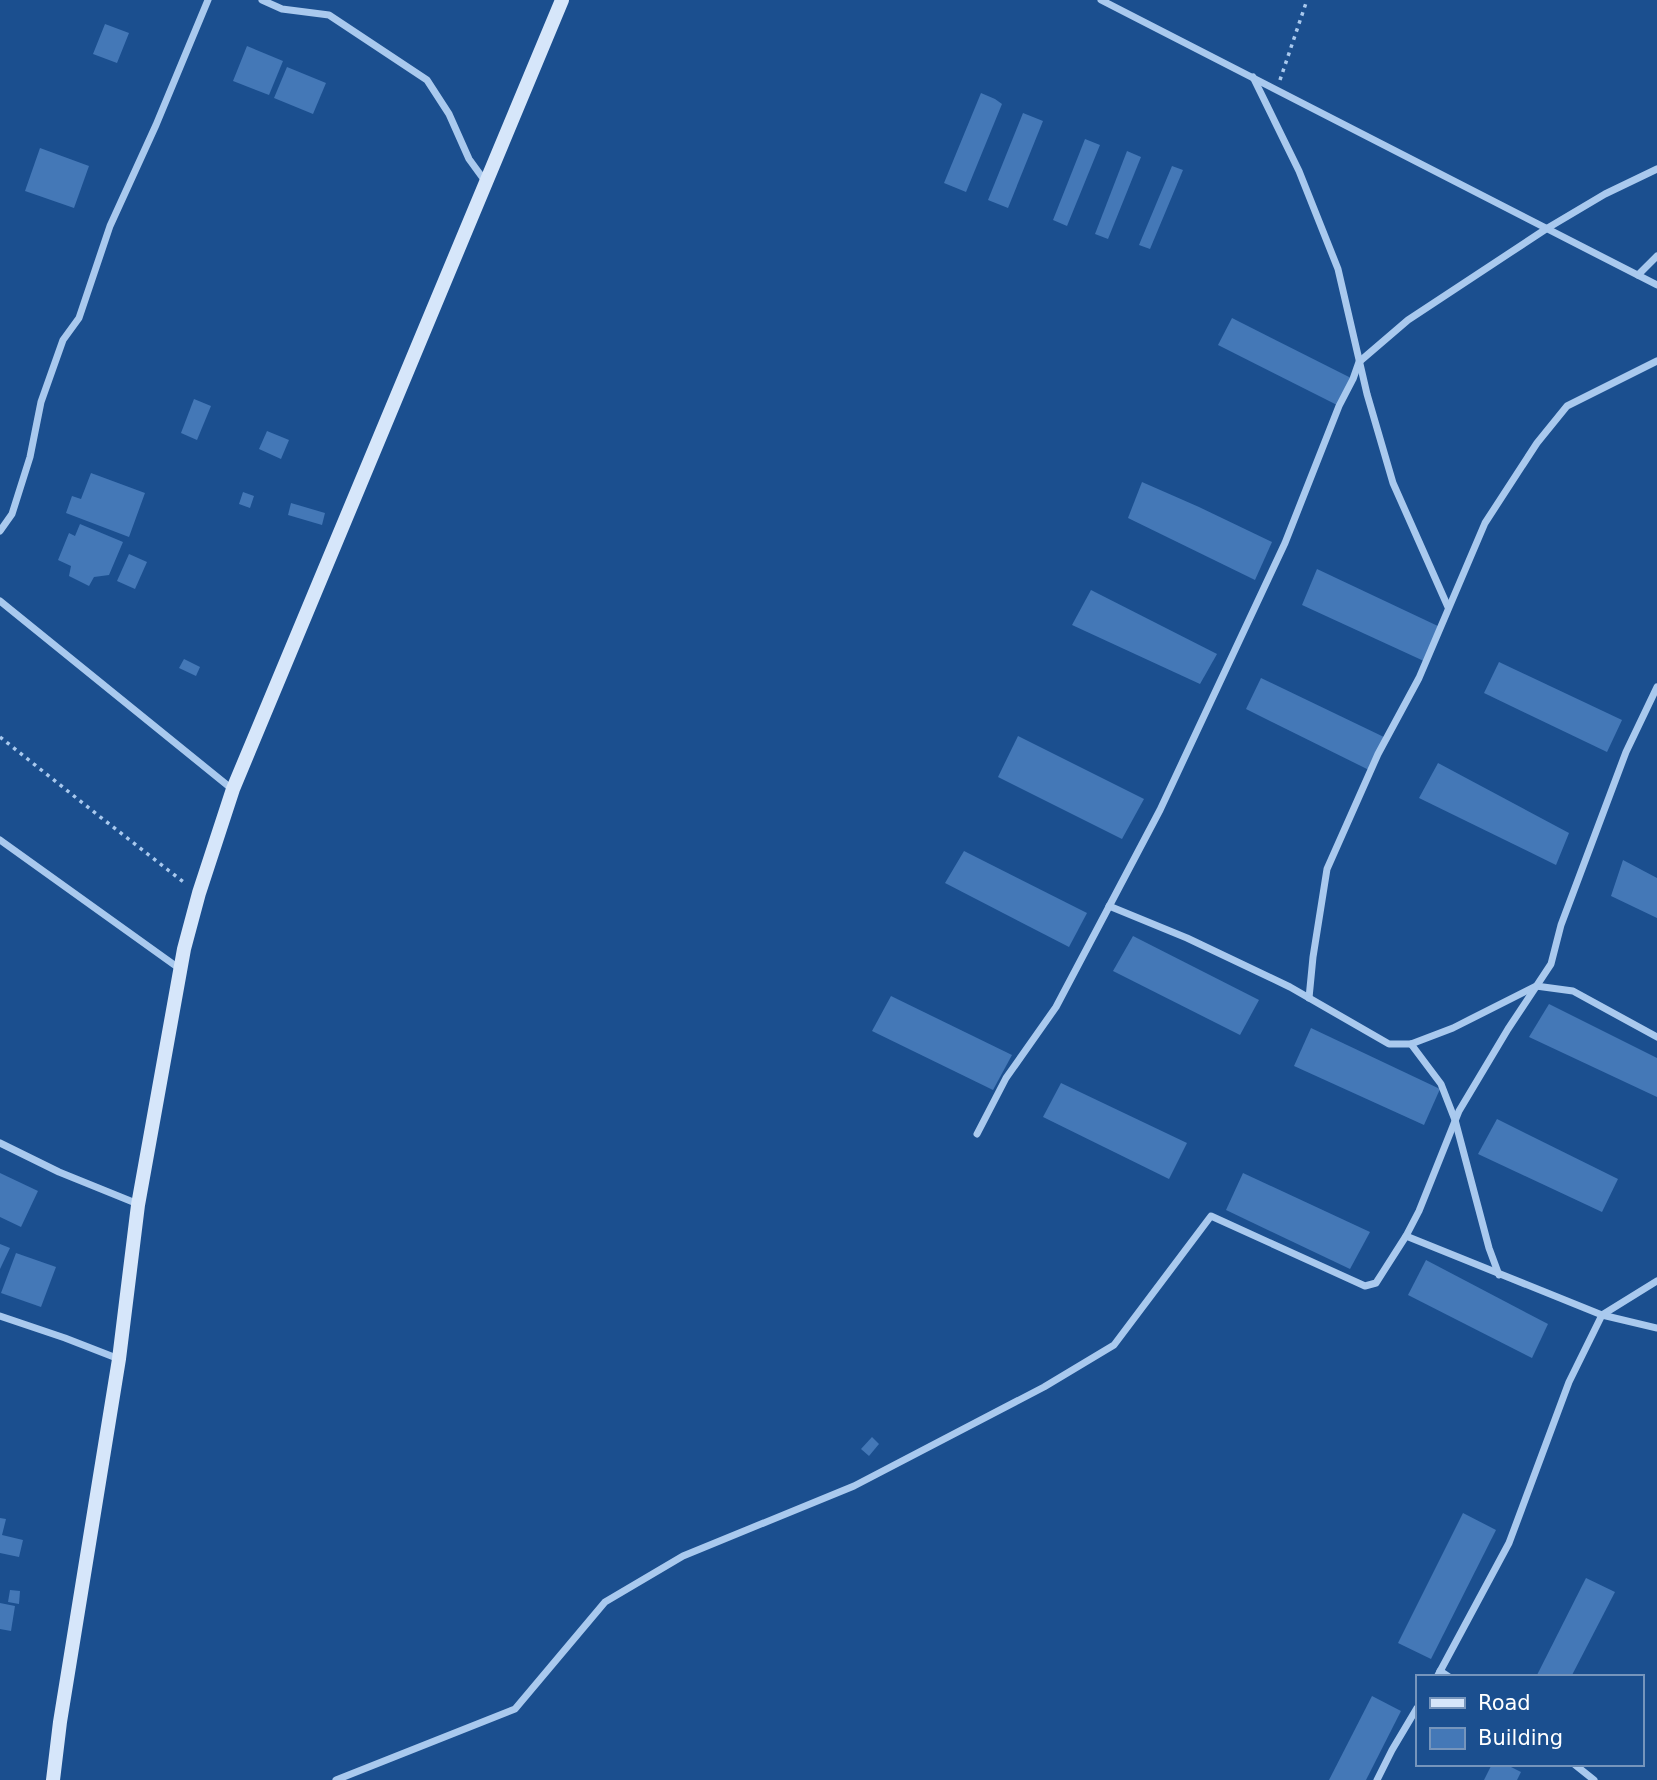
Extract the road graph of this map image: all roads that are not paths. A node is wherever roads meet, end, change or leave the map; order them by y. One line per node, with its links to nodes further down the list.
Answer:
1 (208, 0): 14 (street)
2 (262, 0): 7 (street)
3 (562, 0): 7 (main road)
4 (1101, 0): 5 (street)
5 (1253, 77): 8 (street); 13 (street)
6 (1657, 169): 8 (street)
7 (485, 182): 18 (main road)
8 (1546, 229): 10 (street); 13 (street)
9 (1657, 256): 10 (street)
10 (1638, 275): 11 (street)
11 (1657, 285)
12 (1657, 361): 16 (street)
13 (1359, 362): 16 (street); 20 (street)
14 (0, 531)
15 (0, 601): 18 (street)
16 (1448, 607): 23 (street)
17 (1657, 687): 22 (street)
18 (233, 789): 21 (main road)
19 (0, 840): 21 (street)
20 (1109, 906): 23 (street); 27 (street)
21 (181, 969): 29 (main road)
22 (1536, 986): 24 (street); 25 (street); 26 (street)
23 (1309, 998): 25 (street)
24 (1657, 1037)
25 (1411, 1044): 26 (street)
26 (1455, 1120): 30 (street); 31 (street)
27 (977, 1134)
28 (0, 1143): 29 (street)
29 (138, 1205): 36 (main road)
30 (1406, 1236): 31 (street); 41 (street)
31 (1499, 1275): 33 (street)
32 (1657, 1281): 33 (street)
33 (1602, 1315): 35 (street); 37 (street)
34 (0, 1316): 36 (street)
35 (1657, 1328)
36 (118, 1359): 40 (main road)
37 (1438, 1674)
38 (1416, 1711): 42 (street)
39 (1576, 1766): 43 (street)
40 (52, 1780)
41 (337, 1780)
42 (1377, 1780)
43 (1594, 1780)

